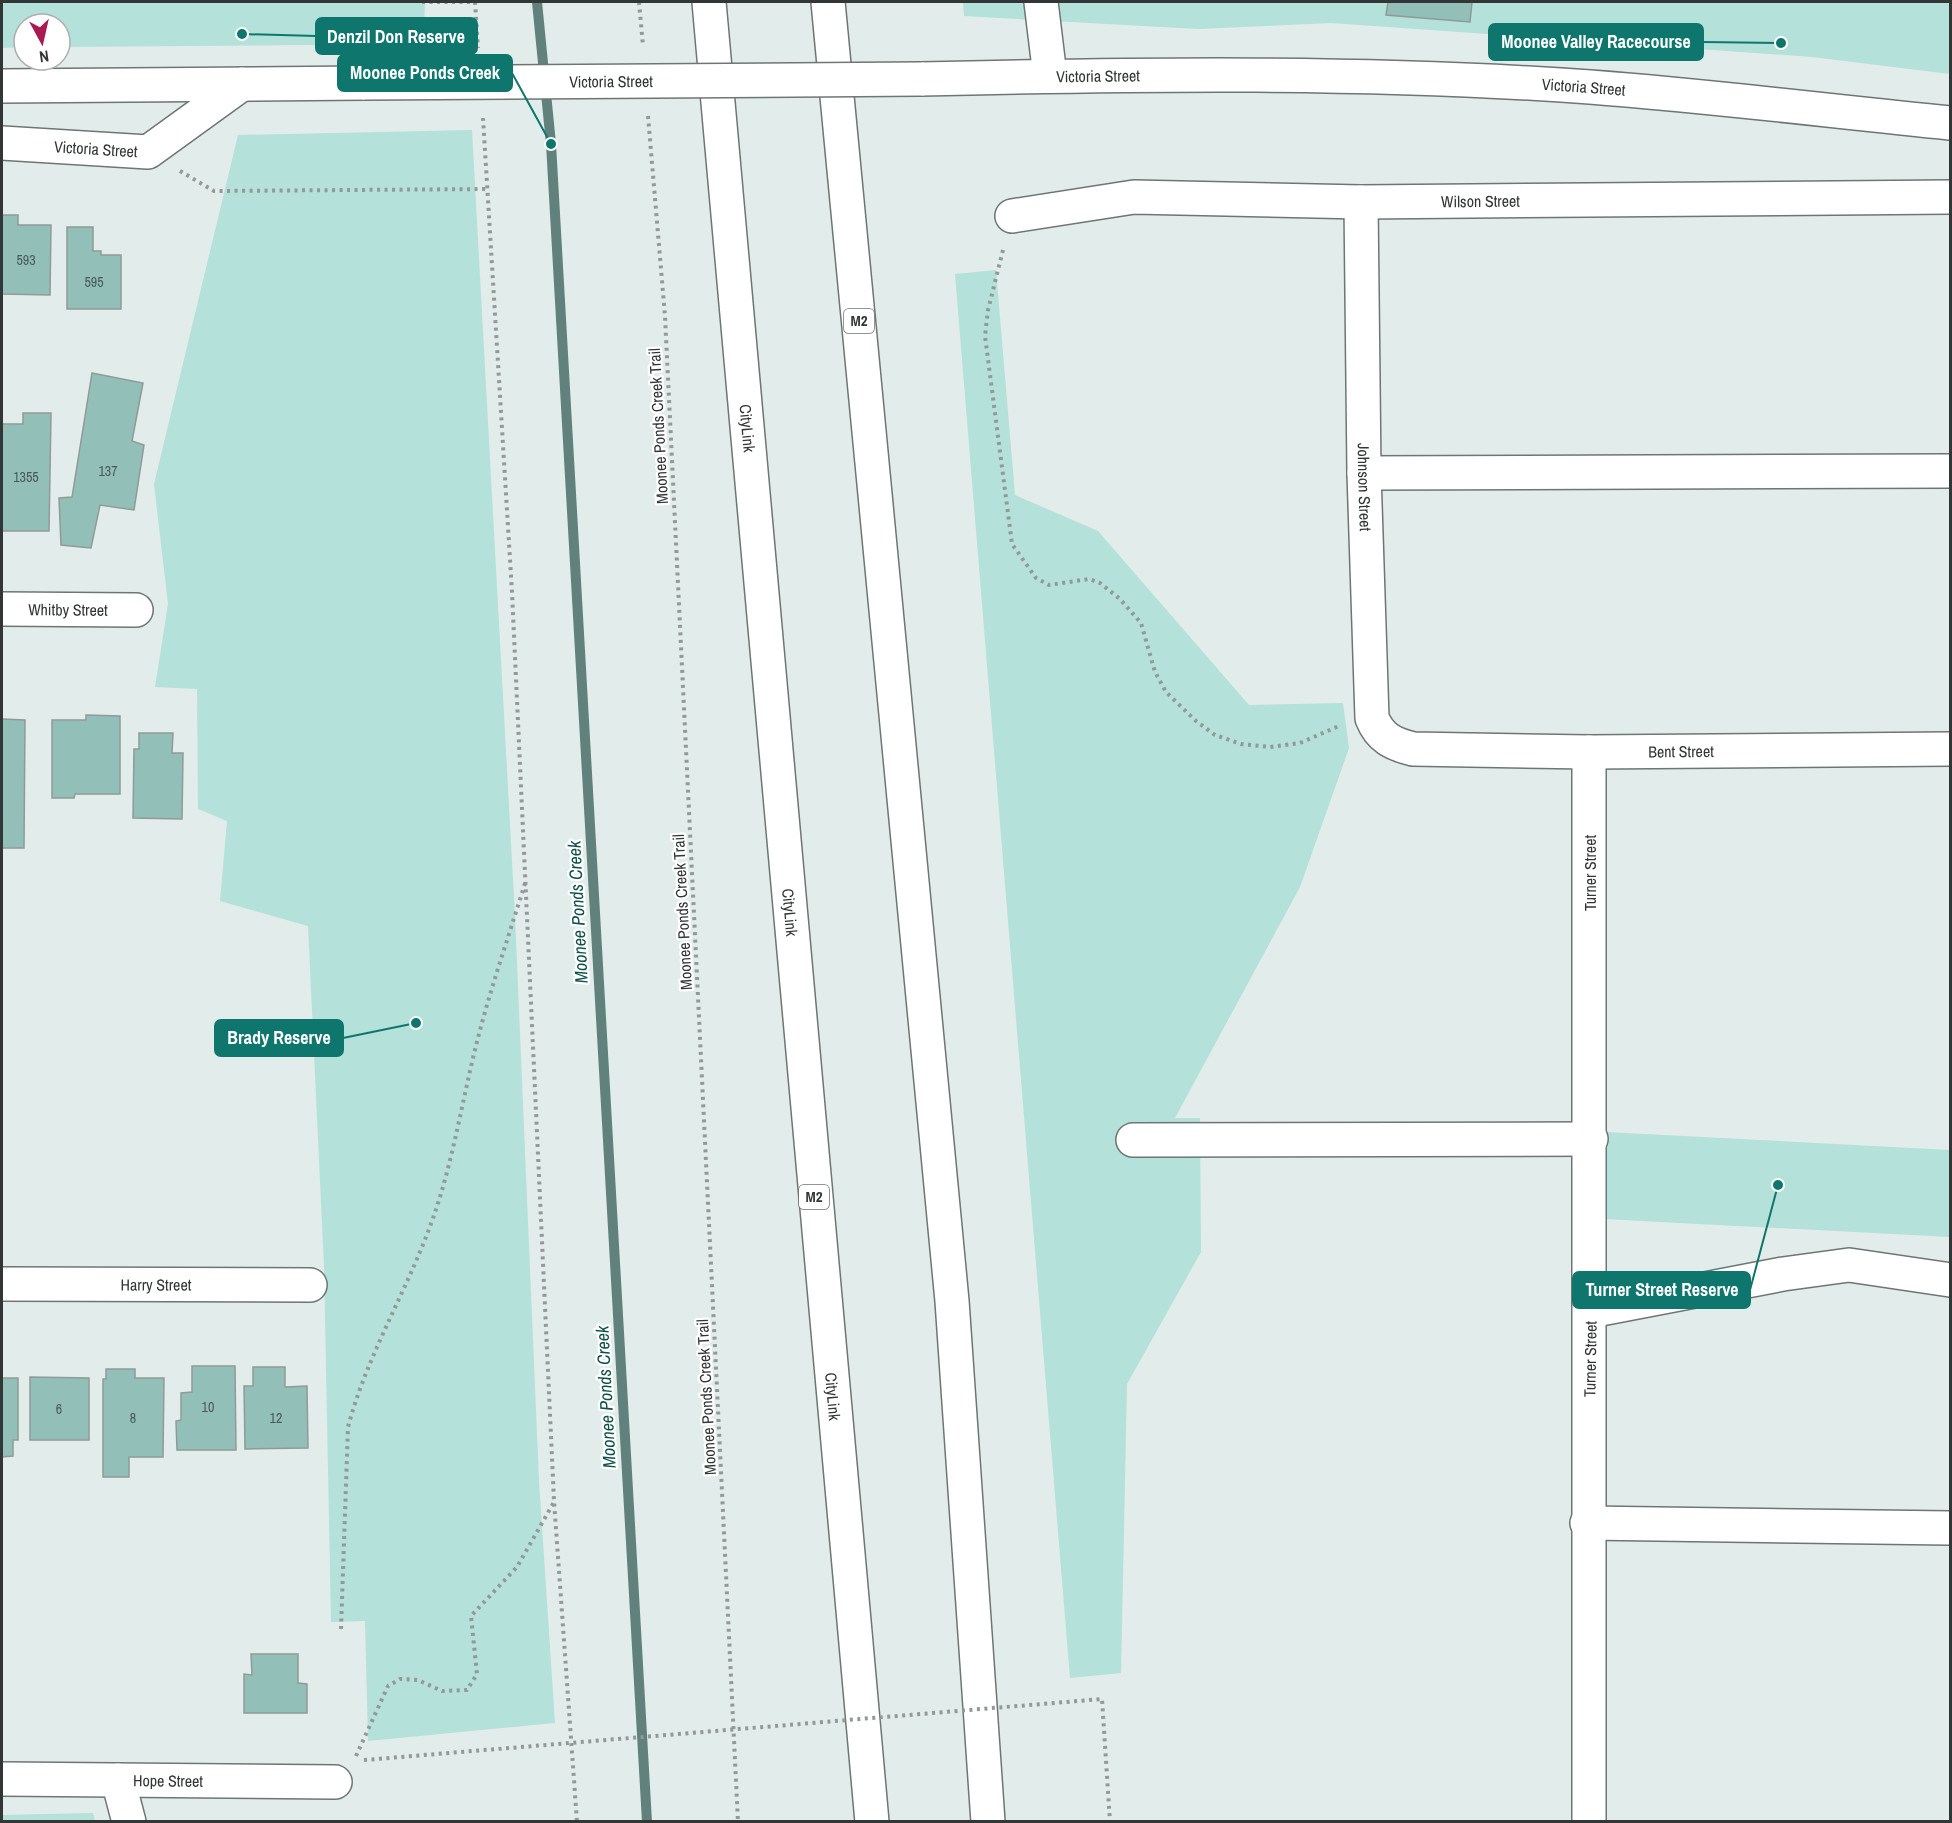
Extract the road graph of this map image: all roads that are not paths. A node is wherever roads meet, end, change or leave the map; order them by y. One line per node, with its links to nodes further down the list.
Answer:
1 (709, 2): 31 (main road, CityLink / M2)
2 (828, 2): 32 (main road, M2)
3 (1041, 2): 4 (main road)
4 (1050, 76): 5 (main road, Victoria Street, bridge); 7 (main road, Victoria Street)
5 (242, 84): 6 (main road, Victoria Street); 8 (main road, Victoria Street)
6 (2, 86)
7 (1950, 123)
8 (2, 143)
9 (1950, 197): 10 (main road, Wilson Street)
10 (1361, 202): 11 (main road, Wilson Street); 13 (main road, Johnson Street)
11 (1012, 216)
12 (1950, 471): 13 (main road)
13 (1364, 473): 16 (main road, Johnson Street)
14 (2, 609): 15 (main road, Whitby Street)
15 (135, 610)
16 (1413, 749): 18 (main road, Bent Street)
17 (1950, 749): 18 (main road, Bent Street)
18 (1589, 752): 19 (main road, Turner Street)
19 (1591, 1139): 20 (main road); 24 (main road, Turner Street)
20 (1133, 1140)
21 (1950, 1280): 24 (main road)
22 (2, 1284): 23 (main road, Harry Street)
23 (310, 1286)
24 (1590, 1311): 25 (main road, Turner Street)
25 (1587, 1523): 26 (main road); 33 (main road, Turner Street)
26 (1950, 1528)
27 (344, 1771): 29 (main road, Hope Street)
28 (2, 1779): 29 (main road, Hope Street)
29 (118, 1780): 30 (main road)
30 (129, 1821)
31 (872, 1821)
32 (988, 1821)
33 (1589, 1821)

